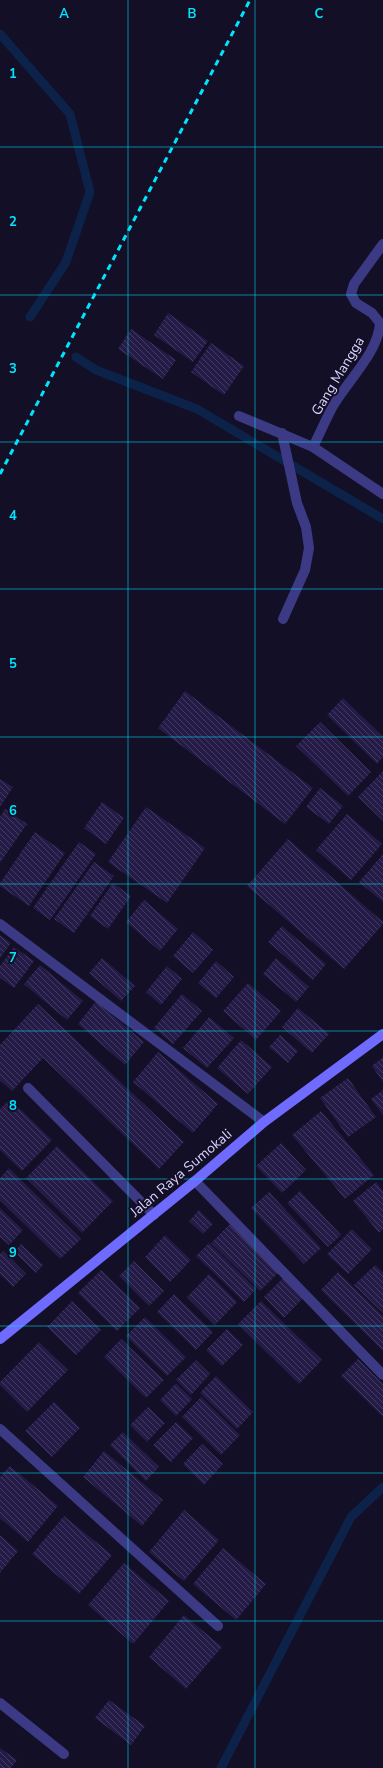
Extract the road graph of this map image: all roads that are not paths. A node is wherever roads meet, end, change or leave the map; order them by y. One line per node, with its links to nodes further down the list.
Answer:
1 (383, 244): 4 (street, Gang Mangga)
2 (239, 416): 3 (street)
3 (282, 433): 4 (street); 6 (street)
4 (313, 447): 5 (street)
5 (383, 494)
6 (283, 619)
7 (0, 924): 10 (street)
8 (383, 1034): 10 (street, Jalan Raya Sumokali)
9 (28, 1088): 12 (street)
10 (264, 1122): 11 (street, Jalan Raya Sumokali)
11 (195, 1181): 12 (street, Jalan Raya Sumokali); 14 (street)
12 (154, 1215): 13 (street, Jalan Raya Sumokali)
13 (0, 1339)
14 (383, 1375)
15 (0, 1429): 16 (street)
16 (218, 1626)
17 (0, 1703): 18 (street)
18 (64, 1754)

